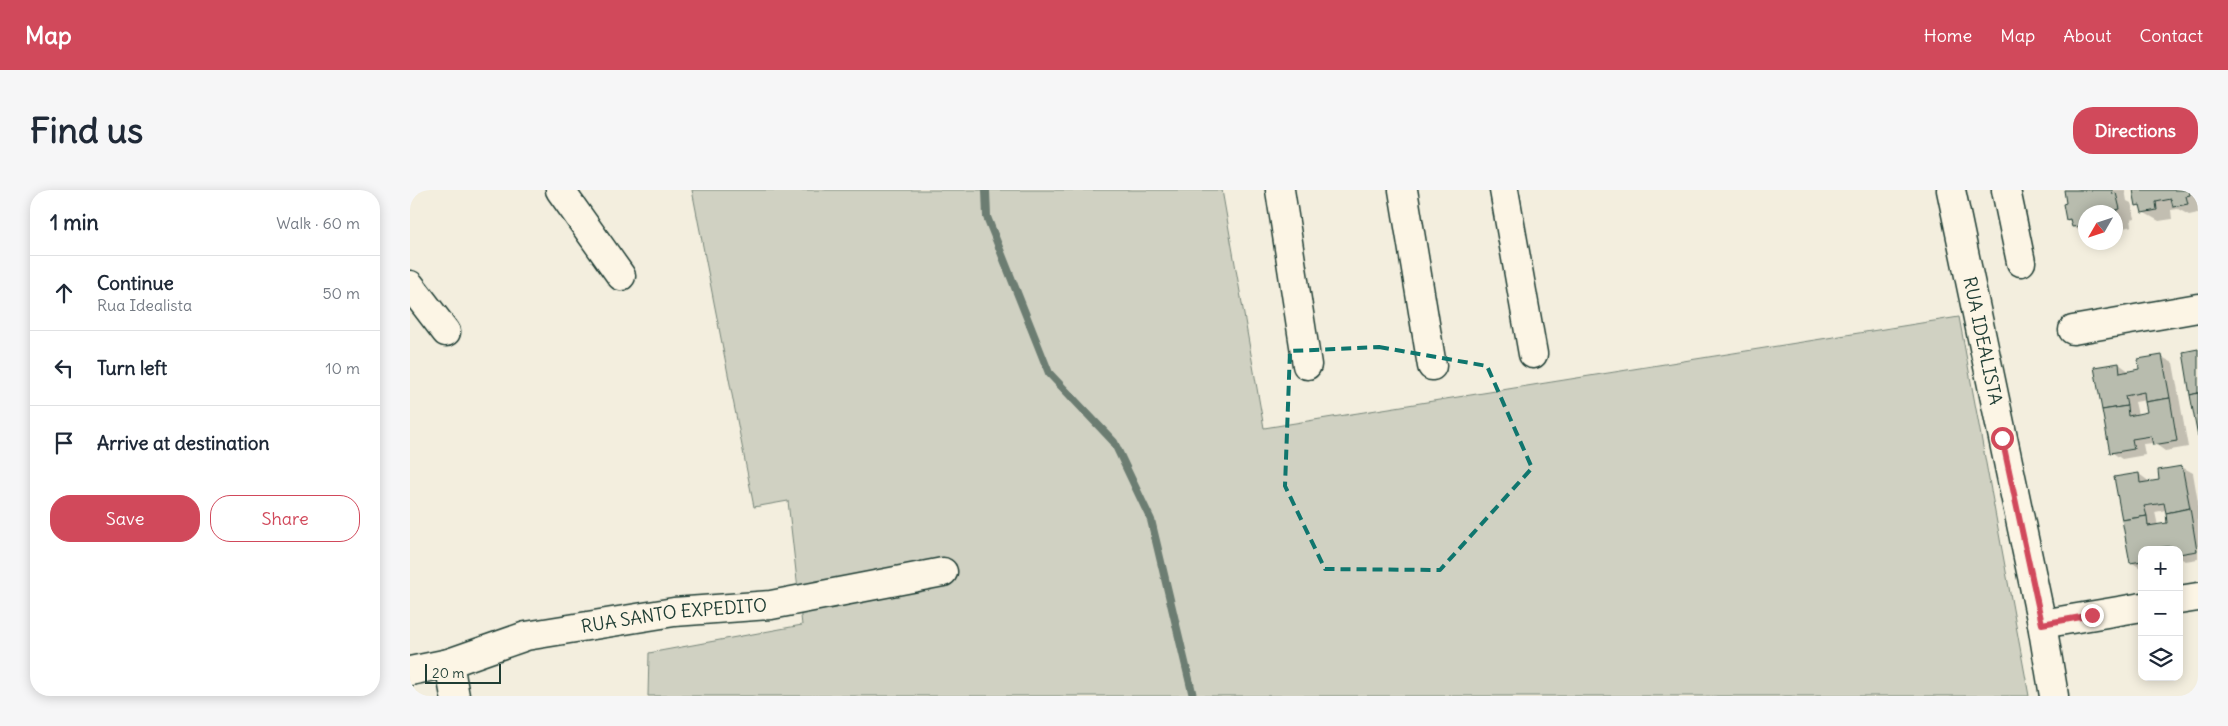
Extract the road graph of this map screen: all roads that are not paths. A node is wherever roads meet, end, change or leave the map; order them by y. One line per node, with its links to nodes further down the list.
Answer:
1 (560, 190): 8 (street)
2 (1280, 190): 14 (street)
3 (1403, 190): 15 (street)
4 (1504, 190): 13 (street)
5 (1951, 190): 20 (street, RUA IDEALISTA)
6 (2006, 190): 7 (street)
7 (2021, 262)
8 (621, 276)
9 (410, 284): 12 (street)
10 (2198, 308): 11 (street)
11 (2074, 330)
12 (446, 332)
13 (1533, 354)
14 (1306, 365)
15 (1432, 366)
16 (943, 572): 21 (street, RUA SANTO EXPEDITO)
17 (2198, 597): 18 (street)
18 (2183, 599)
19 (2138, 608): 20 (street)
20 (2042, 624): 24 (street, RUA IDEALISTA)
21 (449, 663): 22 (street, RUA SANTO EXPEDITO); 23 (street)
22 (410, 671)
23 (455, 696)
24 (2054, 696)

